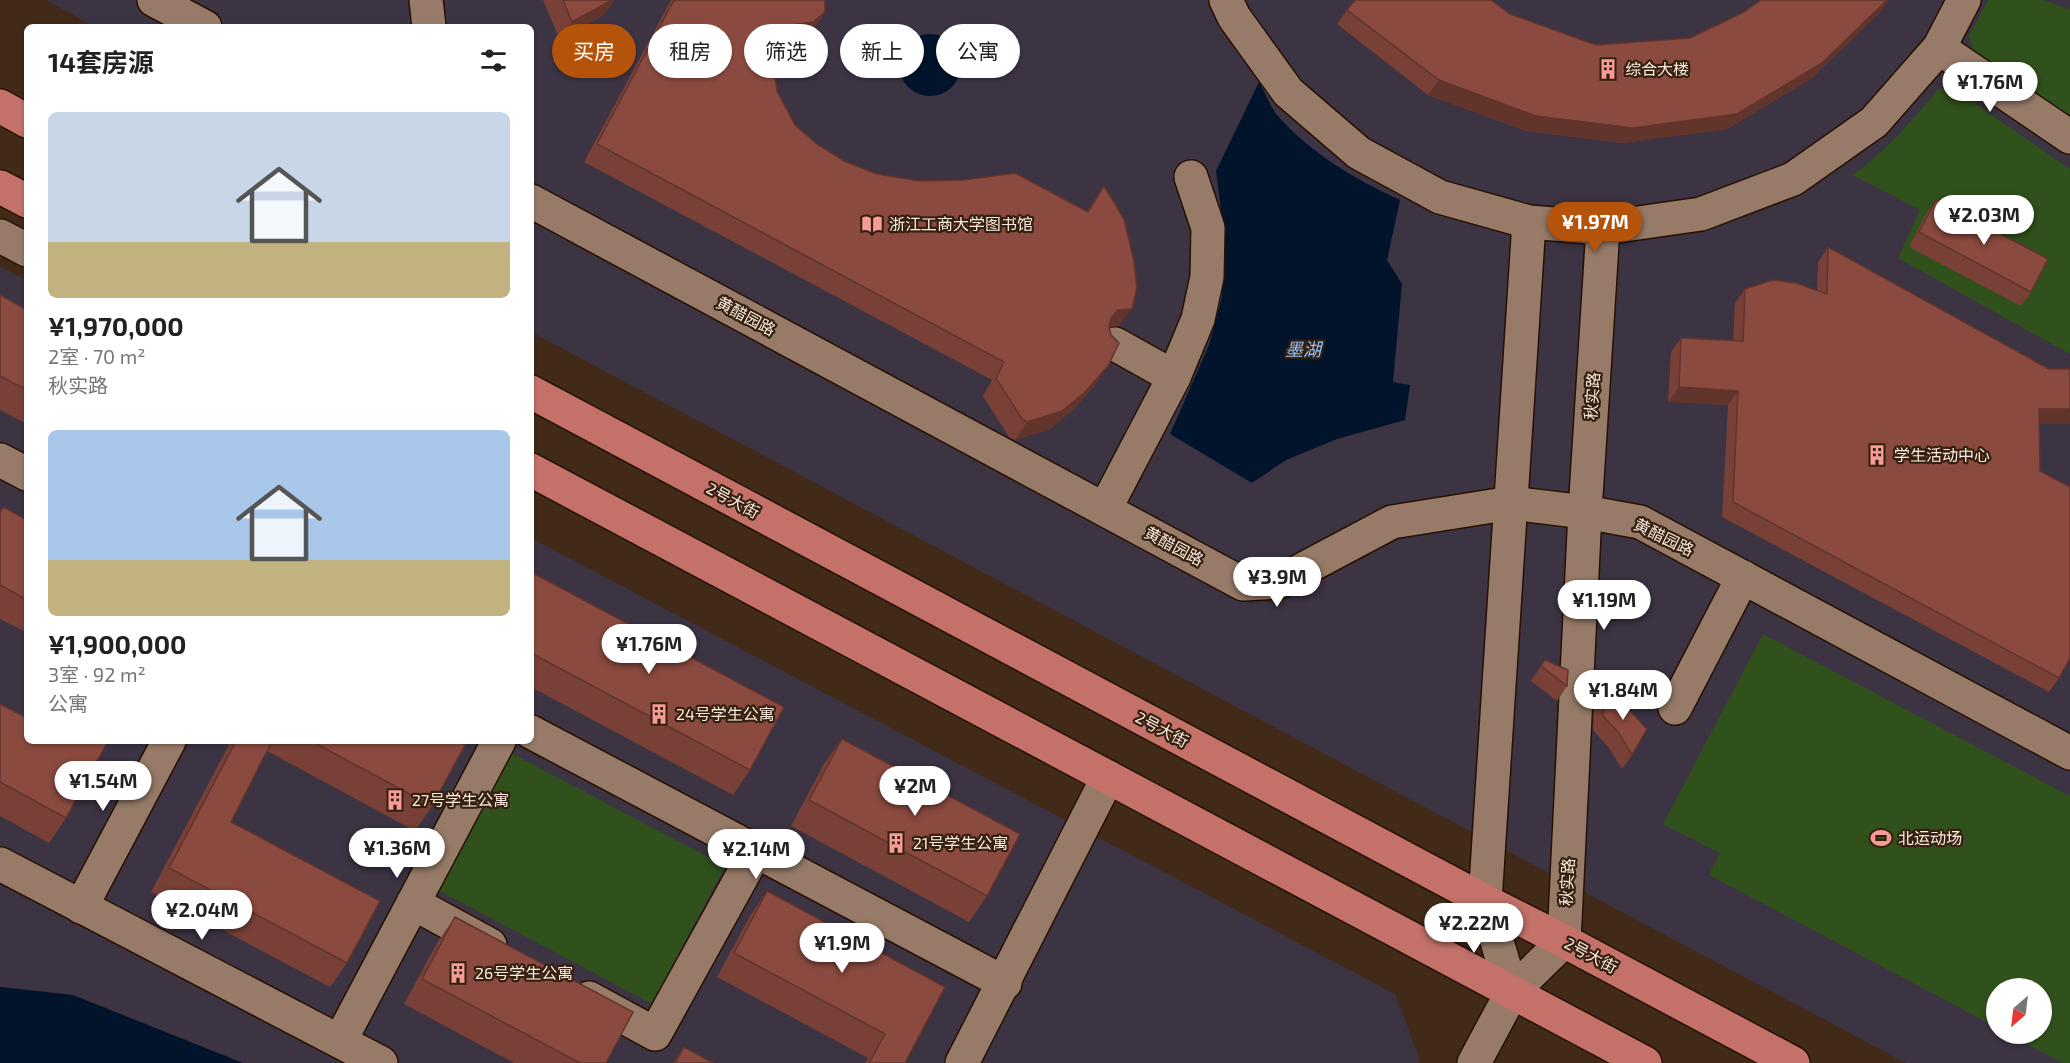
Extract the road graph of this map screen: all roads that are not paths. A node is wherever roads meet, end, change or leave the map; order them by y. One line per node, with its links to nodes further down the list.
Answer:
1 (154, 0): 5 (street)
2 (426, 0): 6 (street)
3 (1226, 0): 15 (street)
4 (1959, 2): 7 (street)
5 (199, 24)
6 (429, 24)
7 (1939, 48): 10 (street); 16 (street)
8 (0, 106): 9 (main road)
9 (24, 119)
10 (2070, 137)
11 (1191, 177): 20 (street)
12 (0, 187): 13 (main road)
13 (24, 199)
14 (534, 203): 26 (street, 黄醋园路)
15 (1529, 222): 16 (street); 25 (street)
16 (1603, 228): 27 (street, 秋实路)
17 (0, 236): 18 (street)
18 (24, 248)
19 (1114, 344): 20 (street)
20 (1174, 377): 26 (street)
21 (534, 394): 37 (main road, 2号大街)
22 (0, 460): 23 (street)
23 (24, 472)
24 (534, 472): 34 (main road)
25 (1511, 503): 26 (street, 黄醋园路); 27 (street, 黄醋园路); 37 (street)
26 (1105, 509)
27 (1585, 512): 28 (street, 黄醋园路); 40 (street, 秋实路)
28 (1743, 578): 29 (street); 33 (street, 黄醋园路)
29 (1675, 708)
30 (534, 734): 35 (street)
31 (167, 744): 39 (street)
32 (497, 744): 38 (street)
33 (2070, 753)
34 (1108, 777): 42 (street); 44 (main road)
35 (756, 851): 42 (street); 43 (street)
36 (0, 864): 39 (street)
37 (1485, 901): 40 (main road, 2号大街); 44 (street)
38 (413, 903): 41 (street); 45 (street)
39 (81, 907): 45 (street)
40 (1564, 941): 44 (street); 50 (main road, 2号大街)
41 (518, 960)
42 (1005, 983): 47 (street)
43 (565, 985)
44 (1512, 992): 48 (street); 49 (main road)
45 (340, 1041): 46 (street)
46 (381, 1063)
47 (962, 1063)
48 (1474, 1063)
49 (1645, 1063)
50 (1793, 1063)

